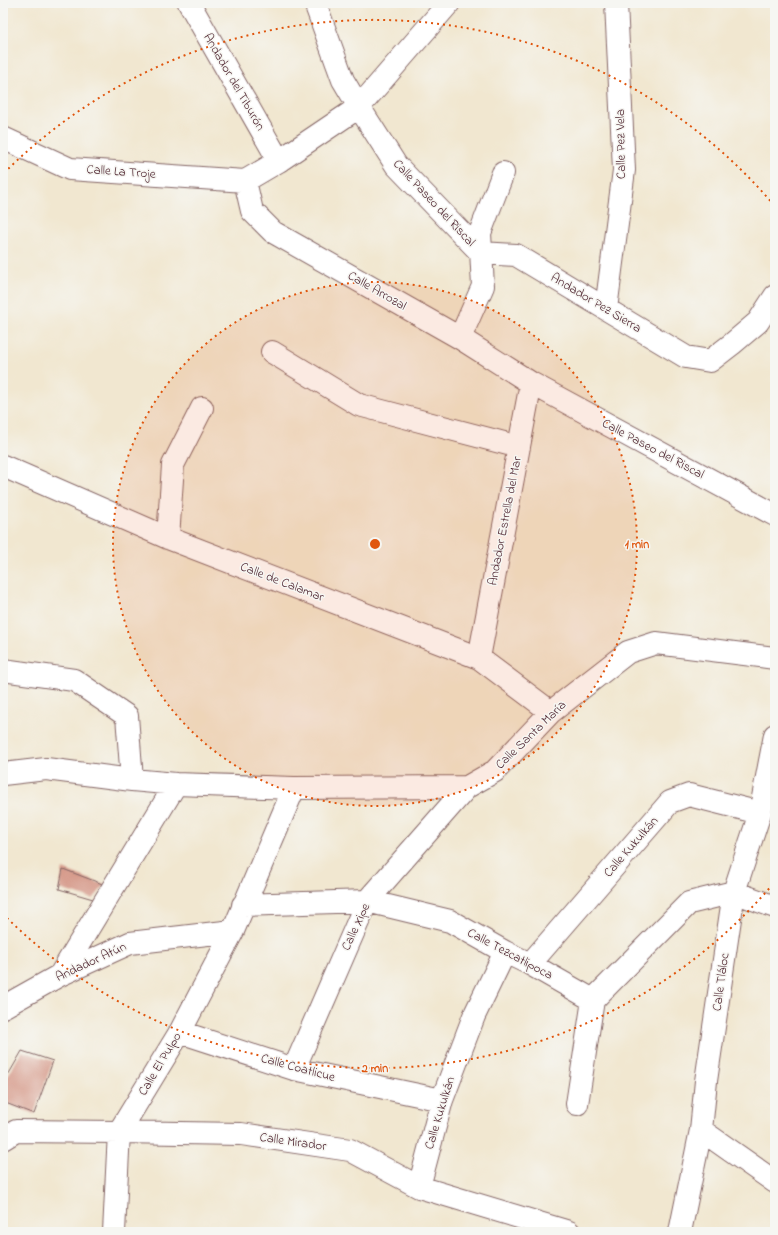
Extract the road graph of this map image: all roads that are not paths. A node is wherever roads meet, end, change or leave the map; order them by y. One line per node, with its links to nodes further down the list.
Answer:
1 (188, 3): 7 (street, Andador del Tiburón)
2 (315, 3): 5 (street, Calle Paseo del Riscal)
3 (449, 3): 5 (street)
4 (616, 3): 12 (street, Calle Pez Vela)
5 (358, 107): 7 (street); 10 (street, Calle Paseo del Riscal)
6 (3, 138): 9 (street, Calle La Troje)
7 (279, 161): 9 (street)
8 (503, 173): 10 (street)
9 (245, 181): 13 (street, Calle Arrozal)
10 (480, 253): 12 (street, Andador Pez Sierra); 13 (street)
11 (775, 296): 12 (street, Andador Pez Sierra)
12 (606, 309)
13 (460, 338): 15 (street, Calle Arrozal)
14 (272, 352): 17 (street)
15 (530, 383): 17 (street, Andador Estrella del Mar); 19 (street, Calle Paseo del Riscal)
16 (202, 408): 20 (street)
17 (519, 447): 21 (street, Andador Estrella del Mar)
18 (3, 466): 20 (street, Calle de Calamar)
19 (775, 516)
20 (168, 538): 21 (street, Calle de Calamar)
21 (479, 658): 24 (street, Calle de Calamar)
22 (775, 658): 24 (street, Calle Santa María)
23 (3, 670): 27 (street)
24 (551, 712): 29 (street, Calle Santa María)
25 (775, 735): 31 (street, Calle Tláloc)
26 (3, 774): 27 (street, Calle Santa María)
27 (132, 780): 28 (street, Calle Santa María)
28 (176, 784): 30 (street, Calle Santa María); 39 (street)
29 (467, 787): 30 (street, Calle Santa María); 33 (street, Calle Xipe)
30 (294, 788): 34 (street, Calle El Pulpo)
31 (760, 813): 32 (street, Calle Tláloc); 38 (street, Calle Kukulkán)
32 (734, 892): 35 (street); 40 (street); 46 (street, Calle Tláloc)
33 (367, 901): 34 (street, Calle Tezcatlipoca); 37 (street, Calle Tezcatlipoca); 43 (street, Calle Xipe)
34 (243, 905): 36 (street, Calle El Pulpo)
35 (775, 907)
36 (233, 932): 39 (street, Andador Atún); 42 (street, Calle El Pulpo)
37 (505, 952): 38 (street, Calle Tezcatlipoca); 44 (street, Calle Kukulkán)
38 (530, 964): 40 (street, Calle Tezcatlipoca)
39 (60, 975): 41 (street, Andador Atún)
40 (593, 1000): 45 (street)
41 (3, 1007)
42 (180, 1032): 43 (street, Calle Coatlicue); 47 (street, Calle El Pulpo)
43 (294, 1069): 44 (street, Calle Coatlicue)
44 (442, 1100): 50 (street, Calle Kukulkán)
45 (577, 1104)
46 (701, 1130): 49 (street); 53 (street, Calle Tláloc)
47 (119, 1132): 48 (street, Calle Mirador); 50 (street, Calle Mirador); 51 (street, Calle El Pulpo)
48 (3, 1138)
49 (775, 1182)
50 (419, 1187): 52 (street, Calle Mirador)
51 (114, 1232)
52 (569, 1232)
53 (680, 1232)

